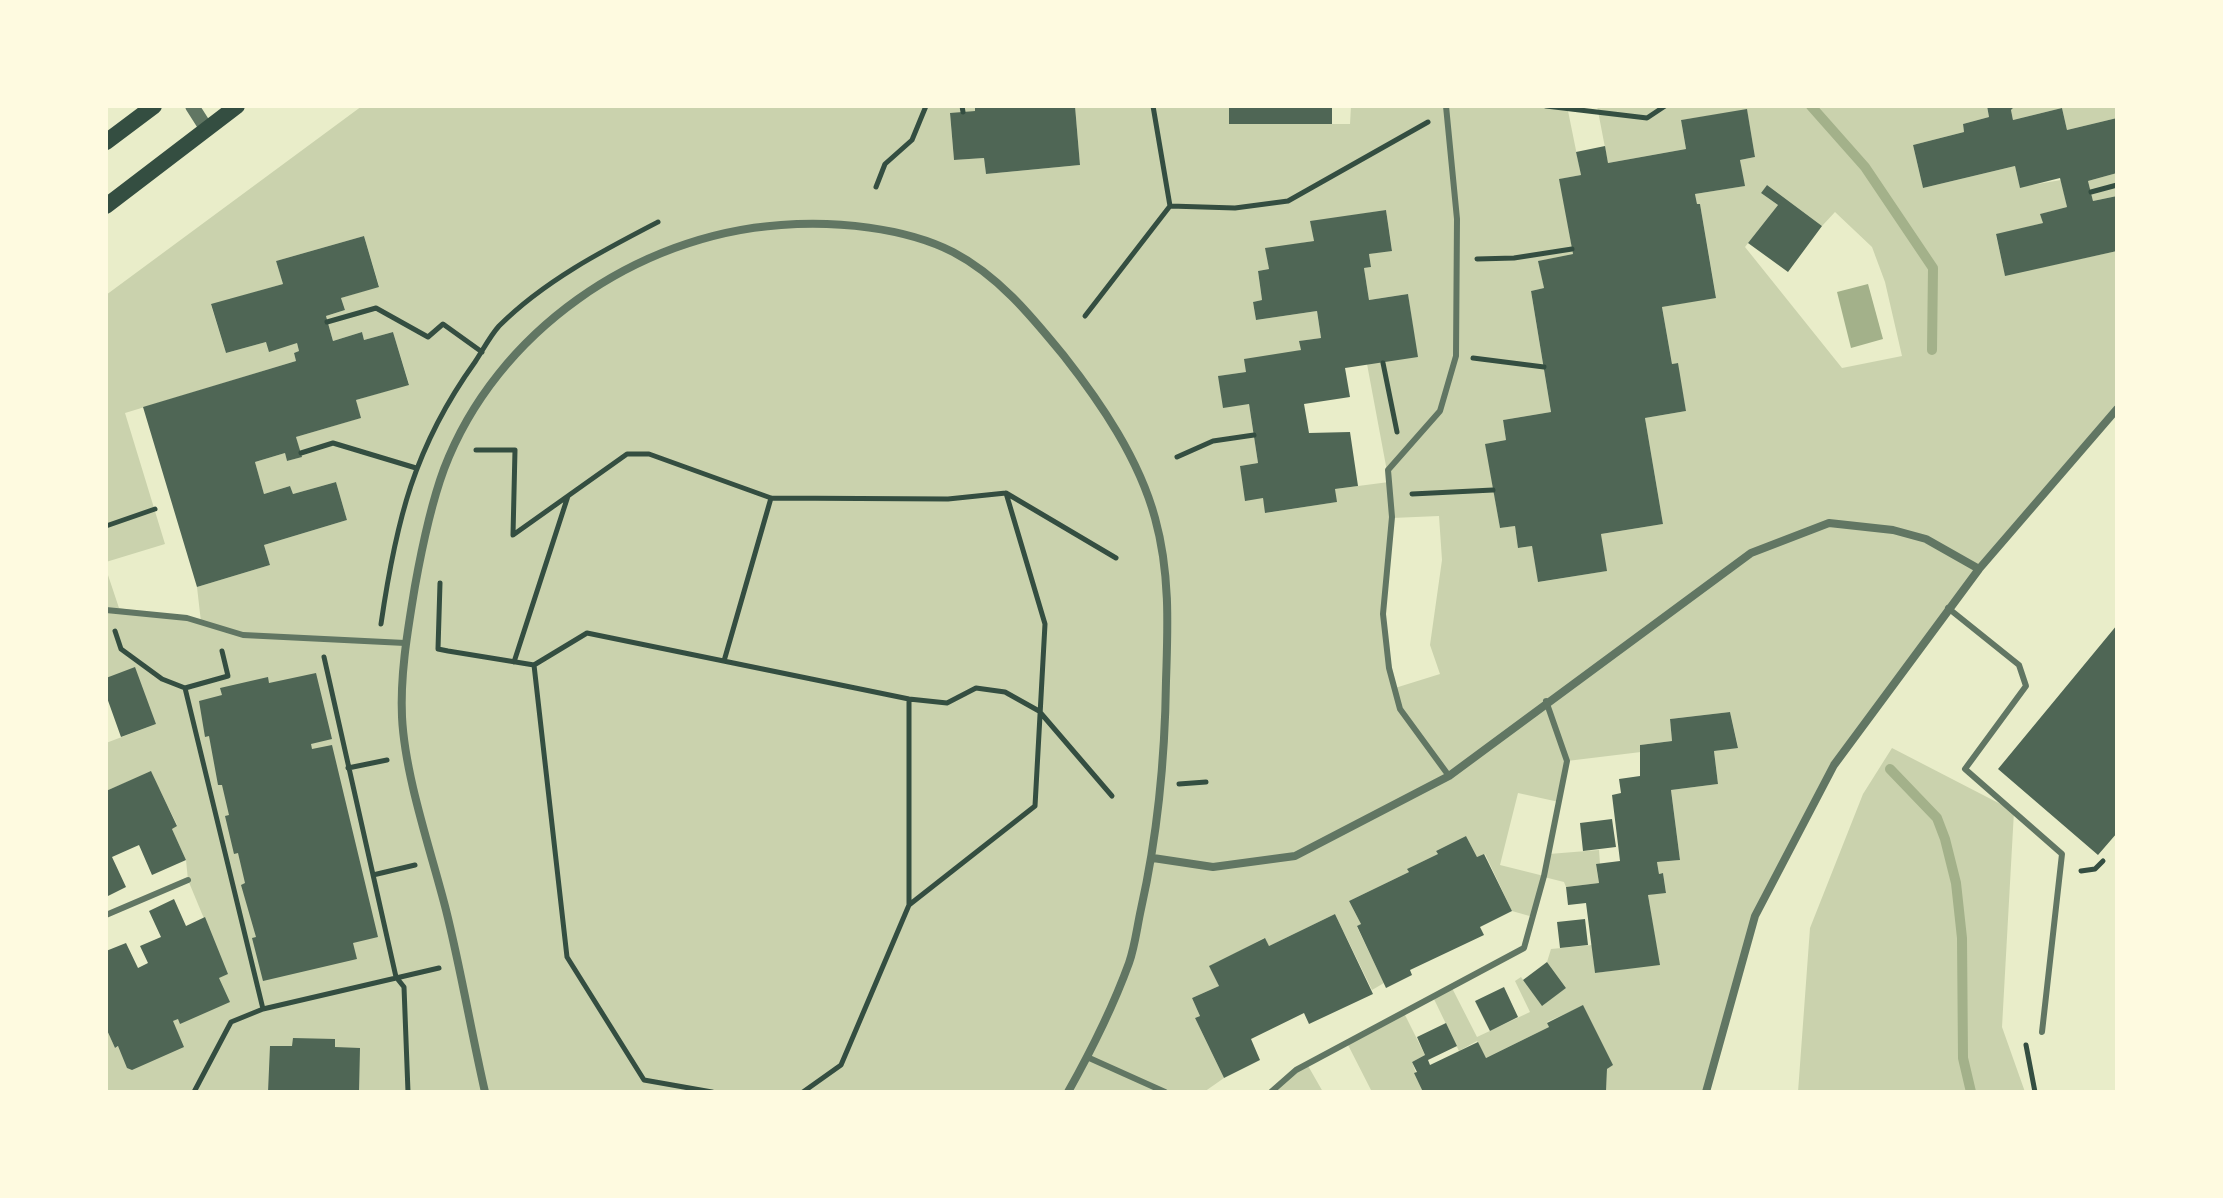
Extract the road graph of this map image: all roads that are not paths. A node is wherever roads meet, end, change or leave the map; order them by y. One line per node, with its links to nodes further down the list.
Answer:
1 (154, 106): 6 (main road)
2 (192, 106): 5 (street)
3 (237, 106): 5 (main road)
4 (1446, 109): 14 (lane)
5 (206, 128): 7 (main road)
6 (106, 142)
7 (106, 206)
8 (2117, 409): 9 (street)
9 (1979, 569): 10 (street); 13 (street)
10 (1948, 608): 18 (lane); 24 (street)
11 (106, 610): 12 (lane)
12 (405, 643): 15 (street); 20 (street)
13 (1546, 701): 14 (street); 23 (lane)
14 (1449, 776): 15 (street)
15 (1153, 858): 19 (street)
16 (188, 880): 17 (lane)
17 (106, 915)
18 (2042, 1032)
19 (1087, 1057): 21 (street); 22 (lane)
20 (485, 1092)
21 (1068, 1092)
22 (1165, 1092)
23 (1271, 1092)
24 (1706, 1092)

